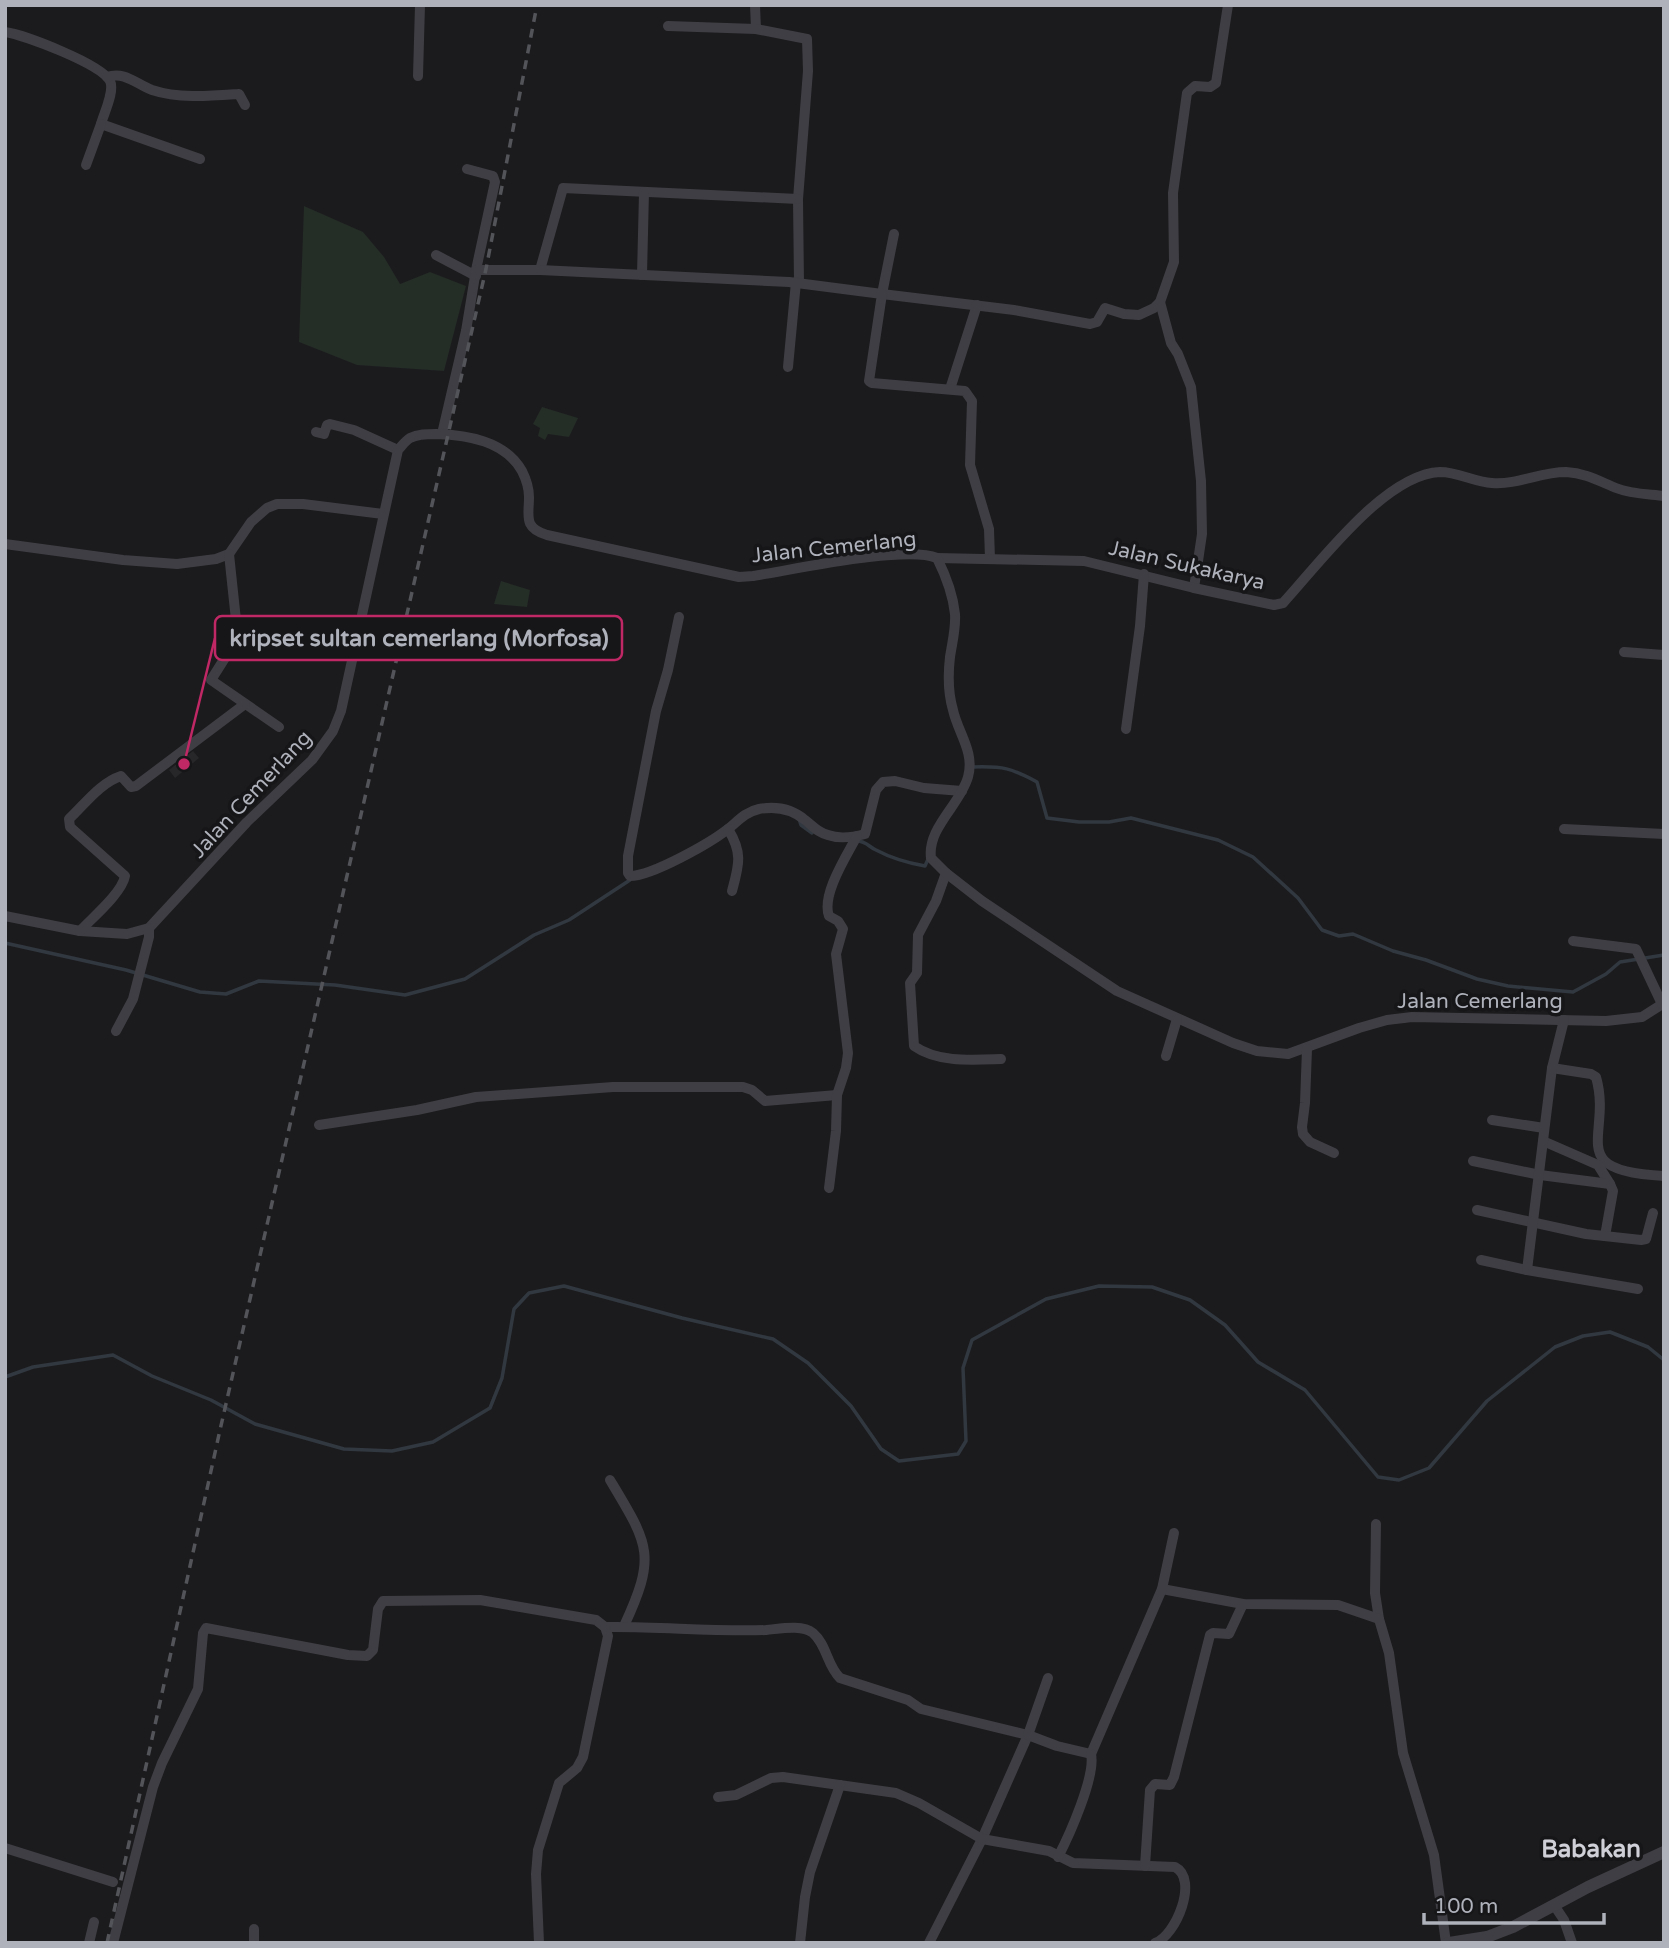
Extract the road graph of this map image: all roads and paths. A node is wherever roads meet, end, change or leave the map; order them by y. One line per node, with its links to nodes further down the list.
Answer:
1 (420, 5): 7 (street)
2 (755, 5): 5 (street)
3 (1228, 5): 23 (street)
4 (668, 26): 5 (street)
5 (756, 29): 15 (street)
6 (5, 32): 8 (street)
7 (418, 76)
8 (107, 77): 9 (street); 10 (street)
9 (245, 105)
10 (101, 124): 11 (street); 12 (street)
11 (200, 159)
12 (86, 165)
13 (467, 169): 19 (street)
14 (644, 192): 15 (street); 18 (street); 20 (street)
15 (798, 199): 21 (street)
16 (894, 234): 22 (street)
17 (436, 255): 19 (street)
18 (540, 270): 19 (street); 20 (street)
19 (476, 273): 28 (street)
20 (642, 275): 21 (street)
21 (797, 283): 22 (street); 25 (street)
22 (882, 294): 24 (street); 26 (street)
23 (1160, 302): 24 (street); 37 (street)
24 (977, 305): 26 (street)
25 (788, 368)
26 (950, 389): 35 (street)
27 (316, 432): 29 (street)
28 (442, 435): 29 (street, Jalan Cemerlang); 34 (street, Jalan Cemerlang)
29 (398, 450): 31 (street, Jalan Cemerlang)
30 (1664, 496): 37 (street, Jalan Sukakarya)
31 (383, 514): 33 (street); 52 (street, Jalan Cemerlang)
32 (5, 544): 33 (street)
33 (229, 554): 41 (street)
34 (937, 558): 35 (street, Jalan Sukakarya); 44 (street, Jalan Cemerlang)
35 (990, 559): 36 (street, Jalan Sukakarya)
36 (1144, 574): 37 (street, Jalan Sukakarya); 43 (street)
37 (1194, 588)
38 (679, 617): 45 (street)
39 (1624, 652): 40 (street)
40 (1664, 655)
41 (246, 704): 42 (street); 53 (street)
42 (279, 727)
43 (1126, 729)
44 (962, 791): 48 (street); 49 (street, Jalan Cemerlang)
45 (729, 829): 48 (street); 50 (street)
46 (1564, 829): 47 (street)
47 (1664, 834)
48 (857, 836): 63 (street)
49 (946, 873): 56 (street, Jalan Cemerlang); 61 (street)
50 (732, 891)
51 (5, 916): 53 (street)
52 (149, 928): 53 (street); 58 (street)
53 (80, 931)
54 (1573, 941): 55 (street)
55 (1663, 1003): 57 (street, Jalan Cemerlang)
56 (1177, 1019): 59 (street, Jalan Cemerlang); 60 (street)
57 (1564, 1020): 59 (street, Jalan Cemerlang); 62 (street)
58 (116, 1031)
59 (1307, 1049): 68 (street)
60 (1166, 1056)
61 (1000, 1059)
62 (1552, 1068): 66 (street); 71 (street)
63 (837, 1095): 65 (street); 73 (street)
64 (1492, 1120): 66 (street)
65 (319, 1125)
66 (1544, 1128): 67 (street)
67 (1543, 1141): 70 (street); 72 (street)
68 (1334, 1153)
69 (1473, 1161): 70 (street)
70 (1540, 1175): 72 (street); 76 (street)
71 (1664, 1176)
72 (1610, 1184): 77 (street)
73 (829, 1188)
74 (1477, 1210): 76 (street)
75 (1653, 1213): 77 (street)
76 (1533, 1224): 77 (street); 79 (street)
77 (1605, 1236)
78 (1481, 1260): 79 (street)
79 (1527, 1270): 80 (street)
80 (1638, 1289)
81 (610, 1480): 87 (street)
82 (1376, 1524): 86 (street)
83 (1174, 1533): 84 (street)
84 (1162, 1588): 85 (street); 91 (street)
85 (1243, 1604): 86 (street); 98 (street)
86 (1379, 1619): 110 (street)
87 (625, 1626): 88 (street); 90 (street)
88 (605, 1627): 104 (street); 106 (street)
89 (1048, 1678): 90 (street)
90 (1028, 1735): 91 (street); 94 (street)
91 (1091, 1754): 97 (street)
92 (840, 1785): 93 (street); 94 (street); 107 (street)
93 (718, 1797)
94 (982, 1839): 97 (street); 108 (street)
95 (5, 1848): 99 (street)
96 (1664, 1852): 100 (street)
97 (1058, 1857): 98 (street)
98 (1144, 1866): 109 (street)
99 (113, 1882)
100 (1554, 1905): 110 (street); 111 (street)
101 (94, 1922): 103 (street)
102 (254, 1929): 105 (street)
103 (89, 1943)
104 (113, 1943)
105 (254, 1943)
106 (539, 1943)
107 (800, 1943)
108 (929, 1943)
109 (1155, 1943)
110 (1447, 1943)
111 (1572, 1943)

